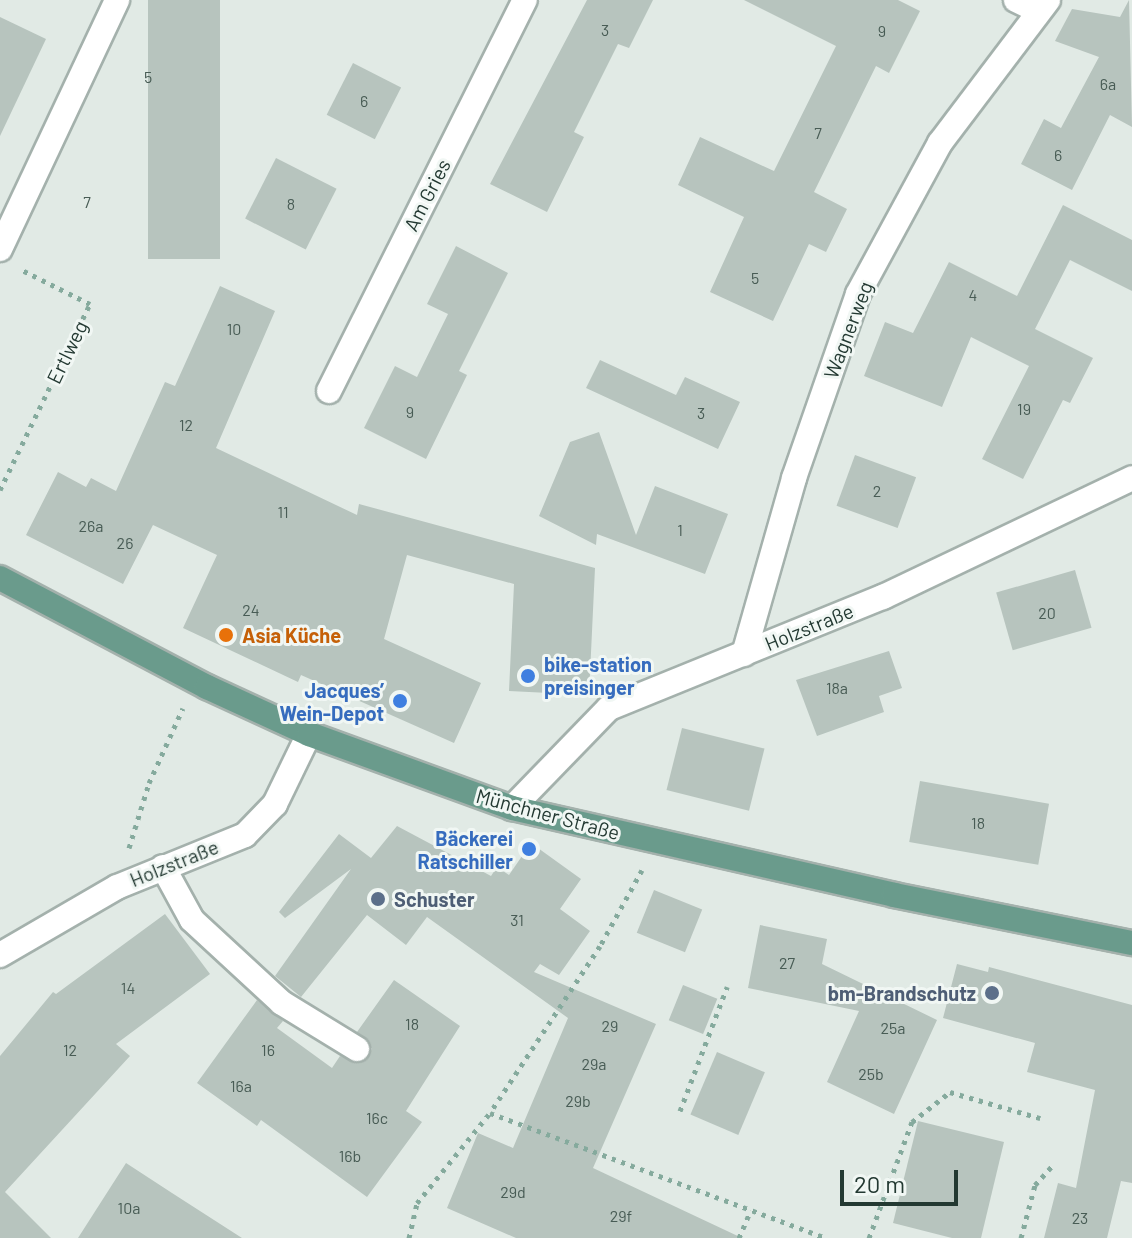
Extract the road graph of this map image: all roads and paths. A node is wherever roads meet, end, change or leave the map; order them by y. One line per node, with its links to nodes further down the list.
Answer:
1 (117, 0): 5 (street)
2 (525, 0): 6 (street, Am Gries)
3 (1016, 0): 4 (street)
4 (1043, 5): 10 (street, Wagnerweg)
5 (6, 257): 8 (path, Ertlweg)
6 (329, 391)
7 (1132, 478): 10 (street, Holzstraße)
8 (0, 490)
9 (0, 578): 11 (main road, Münchner Straße)
10 (744, 654): 13 (street, Holzstraße)
11 (193, 679): 12 (main road, Münchner Straße); 16 (path)
12 (309, 734): 13 (main road, Münchner Straße); 15 (street, Holzstraße)
13 (512, 808): 14 (main road, Münchner Straße)
14 (658, 842): 17 (main road, Münchner Straße); 22 (path)
15 (163, 867): 16 (street, Holzstraße); 20 (street)
16 (117, 887): 18 (street, Holzstraße)
17 (1132, 943)
18 (0, 955)
19 (727, 987): 21 (path)
20 (357, 1049)
21 (680, 1111)
22 (490, 1113): 25 (path); 26 (path)
23 (1040, 1118): 29 (path)
24 (1053, 1165): 30 (path)
25 (751, 1210): 27 (path); 28 (path)
26 (409, 1238)
27 (739, 1238)
28 (827, 1238)
29 (869, 1238)
30 (1021, 1238)

